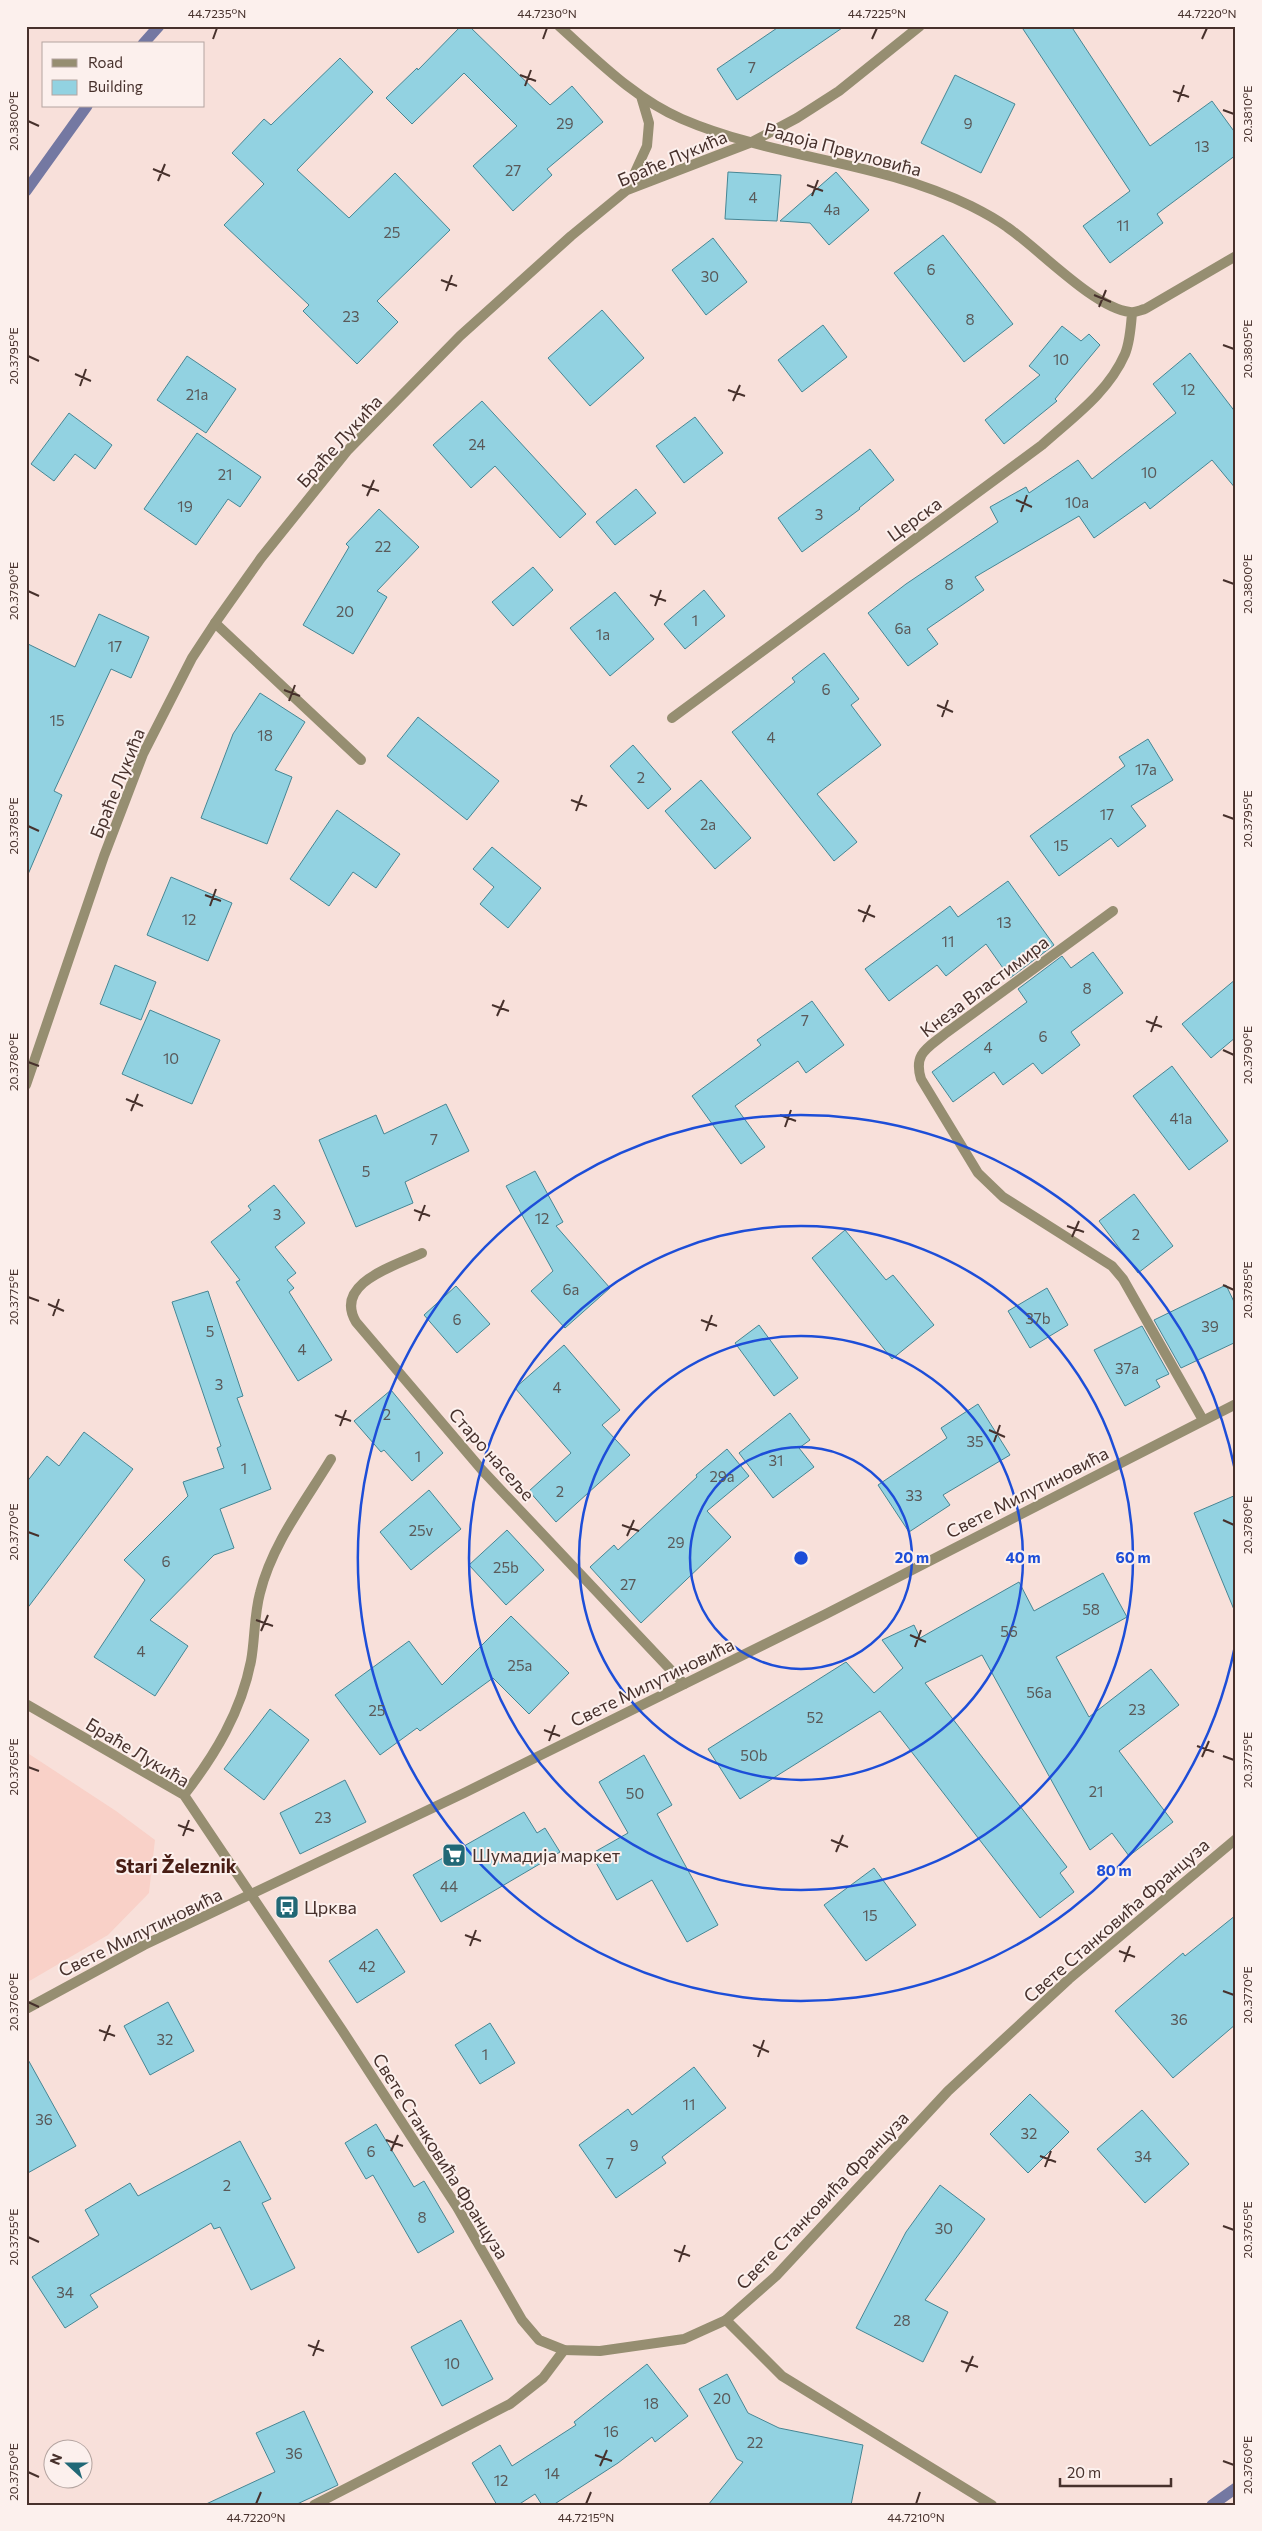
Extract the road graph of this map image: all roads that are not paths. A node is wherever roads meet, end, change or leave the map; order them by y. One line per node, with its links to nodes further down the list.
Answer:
1 (559, 26): 3 (street, Радоја Првуловића)
2 (920, 26): 4 (street, Браће Лукића)
3 (641, 96): 4 (street, Радоја Првуловића); 5 (street)
4 (752, 142): 5 (street, Браће Лукића); 7 (street, Радоја Првуловића)
5 (627, 190): 8 (street, Браће Лукића)
6 (1236, 256): 7 (street)
7 (1132, 313): 9 (street, Церска)
8 (215, 624): 10 (street); 12 (street, Браће Лукића)
9 (672, 718)
10 (361, 760)
11 (1113, 911): 15 (street, Кнеза Властимира)
12 (26, 1085)
13 (422, 1253): 17 (street, Старо насеље)
14 (1236, 1404): 15 (street, Свете Милутиновића)
15 (1203, 1420): 17 (street, Свете Милутиновића)
16 (331, 1459): 19 (street)
17 (684, 1684): 21 (street, Свете Милутиновића)
18 (26, 1704): 19 (street, Браће Лукића)
19 (184, 1795): 21 (street, Браће Лукића)
20 (1236, 1840): 23 (street, Свете Станковића Француза)
21 (250, 1896): 22 (street, Свете Милутиновића); 24 (street, Свете Станковића Француза)
22 (26, 2009)
23 (726, 2320): 24 (street, Свете Станковића Француза); 26 (street)
24 (564, 2350): 25 (street)
25 (314, 2505)
26 (992, 2505)

